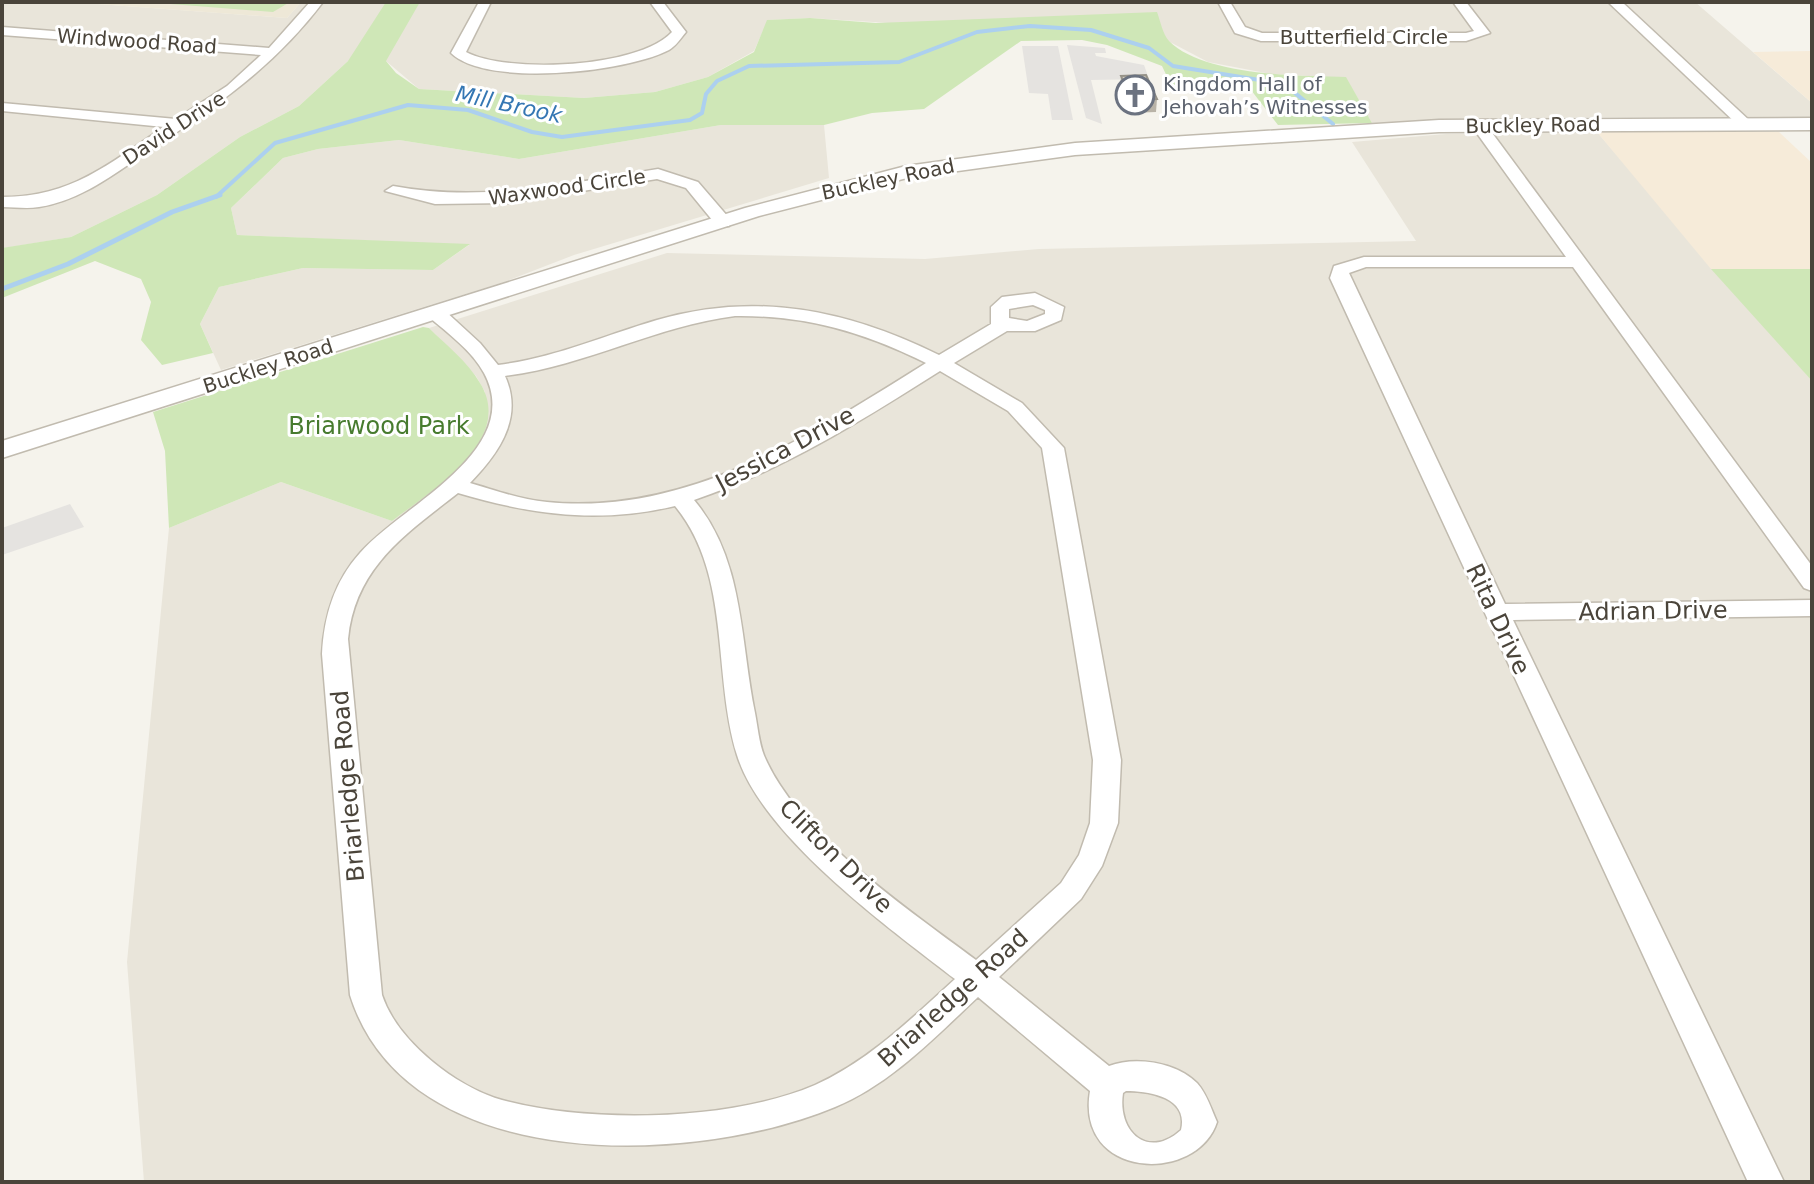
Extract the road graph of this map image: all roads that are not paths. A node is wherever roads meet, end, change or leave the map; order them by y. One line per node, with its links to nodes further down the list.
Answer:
1 (317, 2): 8 (street, David Drive)
2 (485, 2): 3 (street)
3 (656, 2)
4 (1224, 2): 5 (street, Butterfield Circle)
5 (1459, 2)
6 (1614, 2): 11 (street)
7 (2, 31): 8 (street, Windwood Road)
8 (273, 52): 10 (street, David Drive)
9 (2, 107): 10 (street)
10 (180, 124): 15 (street, David Drive)
11 (1745, 124): 12 (street, Buckley Road); 13 (street, Buckley Road)
12 (1812, 124)
13 (1479, 125): 16 (street, Buckley Road); 17 (street)
14 (393, 191): 16 (street, Waxwood Circle)
15 (2, 202)
16 (723, 222): 18 (street, Buckley Road)
17 (1577, 262): 25 (street); 27 (street, Rita Drive)
18 (436, 313): 21 (street, Briarledge Road); 22 (street, Buckley Road)
19 (1003, 325): 20 (street, Jessica Drive)
20 (938, 362): 21 (street, Briarledge Road); 24 (street, Jessica Drive); 28 (street, Briarledge Road)
21 (494, 371): 23 (street, Briarledge Road)
22 (2, 450)
23 (454, 485): 24 (street, Jessica Drive); 28 (street, Briarledge Road)
24 (681, 499): 28 (street, Clifton Drive)
25 (1812, 583)
26 (1812, 608): 27 (street, Adrian Drive)
27 (1495, 612): 30 (street, Rita Drive)
28 (977, 978): 29 (street, Clifton Drive)
29 (1107, 1085)
30 (1766, 1182)

